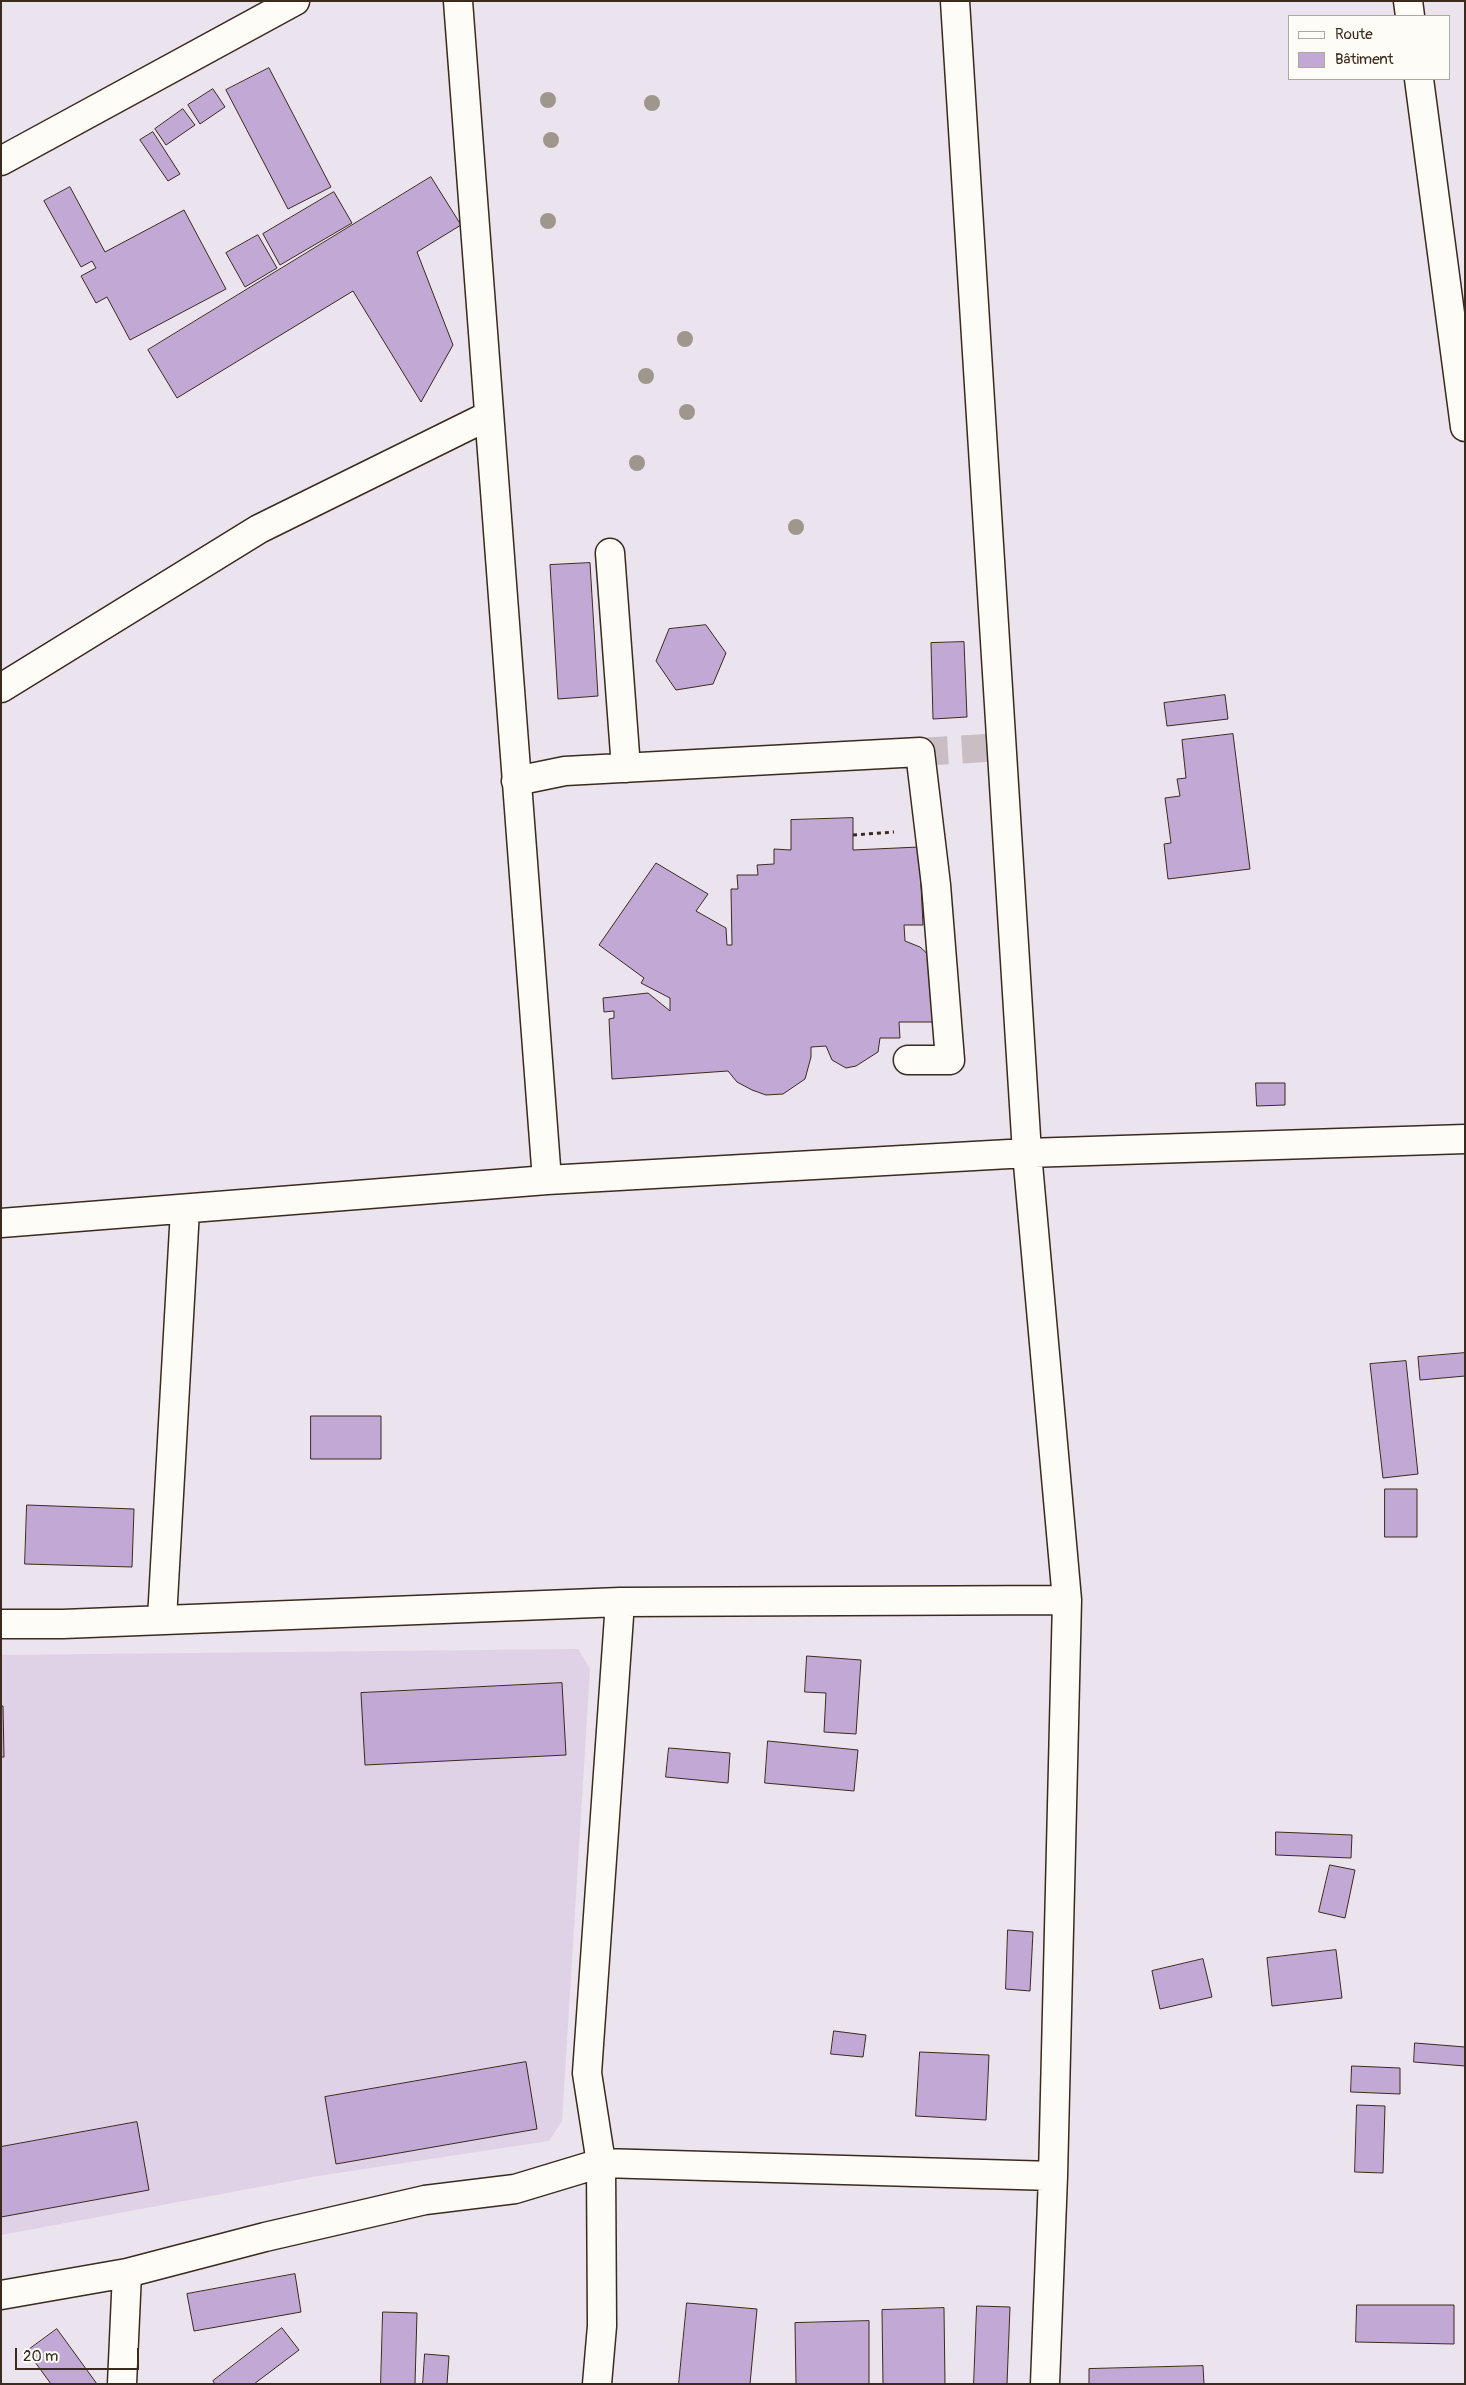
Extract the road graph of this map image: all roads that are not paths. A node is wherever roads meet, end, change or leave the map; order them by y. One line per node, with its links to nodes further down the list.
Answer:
1 (295, 1): 7 (street)
2 (458, 1): 8 (street)
3 (956, 1): 16 (street)
4 (1408, 1): 5 (street)
5 (1410, 15)
6 (1419, 80): 9 (street)
7 (1, 161)
8 (488, 416): 11 (street); 13 (street)
9 (1465, 427)
10 (610, 553): 12 (street)
11 (1, 688)
12 (626, 768): 13 (street); 14 (street)
13 (516, 781): 17 (street)
14 (908, 1060)
15 (1465, 1138): 16 (street)
16 (1027, 1153): 17 (street); 20 (street)
17 (547, 1180): 18 (street)
18 (185, 1210): 19 (street); 22 (street)
19 (1, 1223)
20 (1067, 1600): 21 (street); 25 (street)
21 (620, 1602): 22 (street); 24 (street)
22 (162, 1619): 23 (street)
23 (1, 1624)
24 (601, 2163): 25 (street); 26 (street); 29 (street)
25 (1053, 2176): 30 (street)
26 (127, 2273): 27 (street); 28 (street)
27 (1, 2294)
28 (122, 2384)
29 (596, 2384)
30 (1045, 2384)

